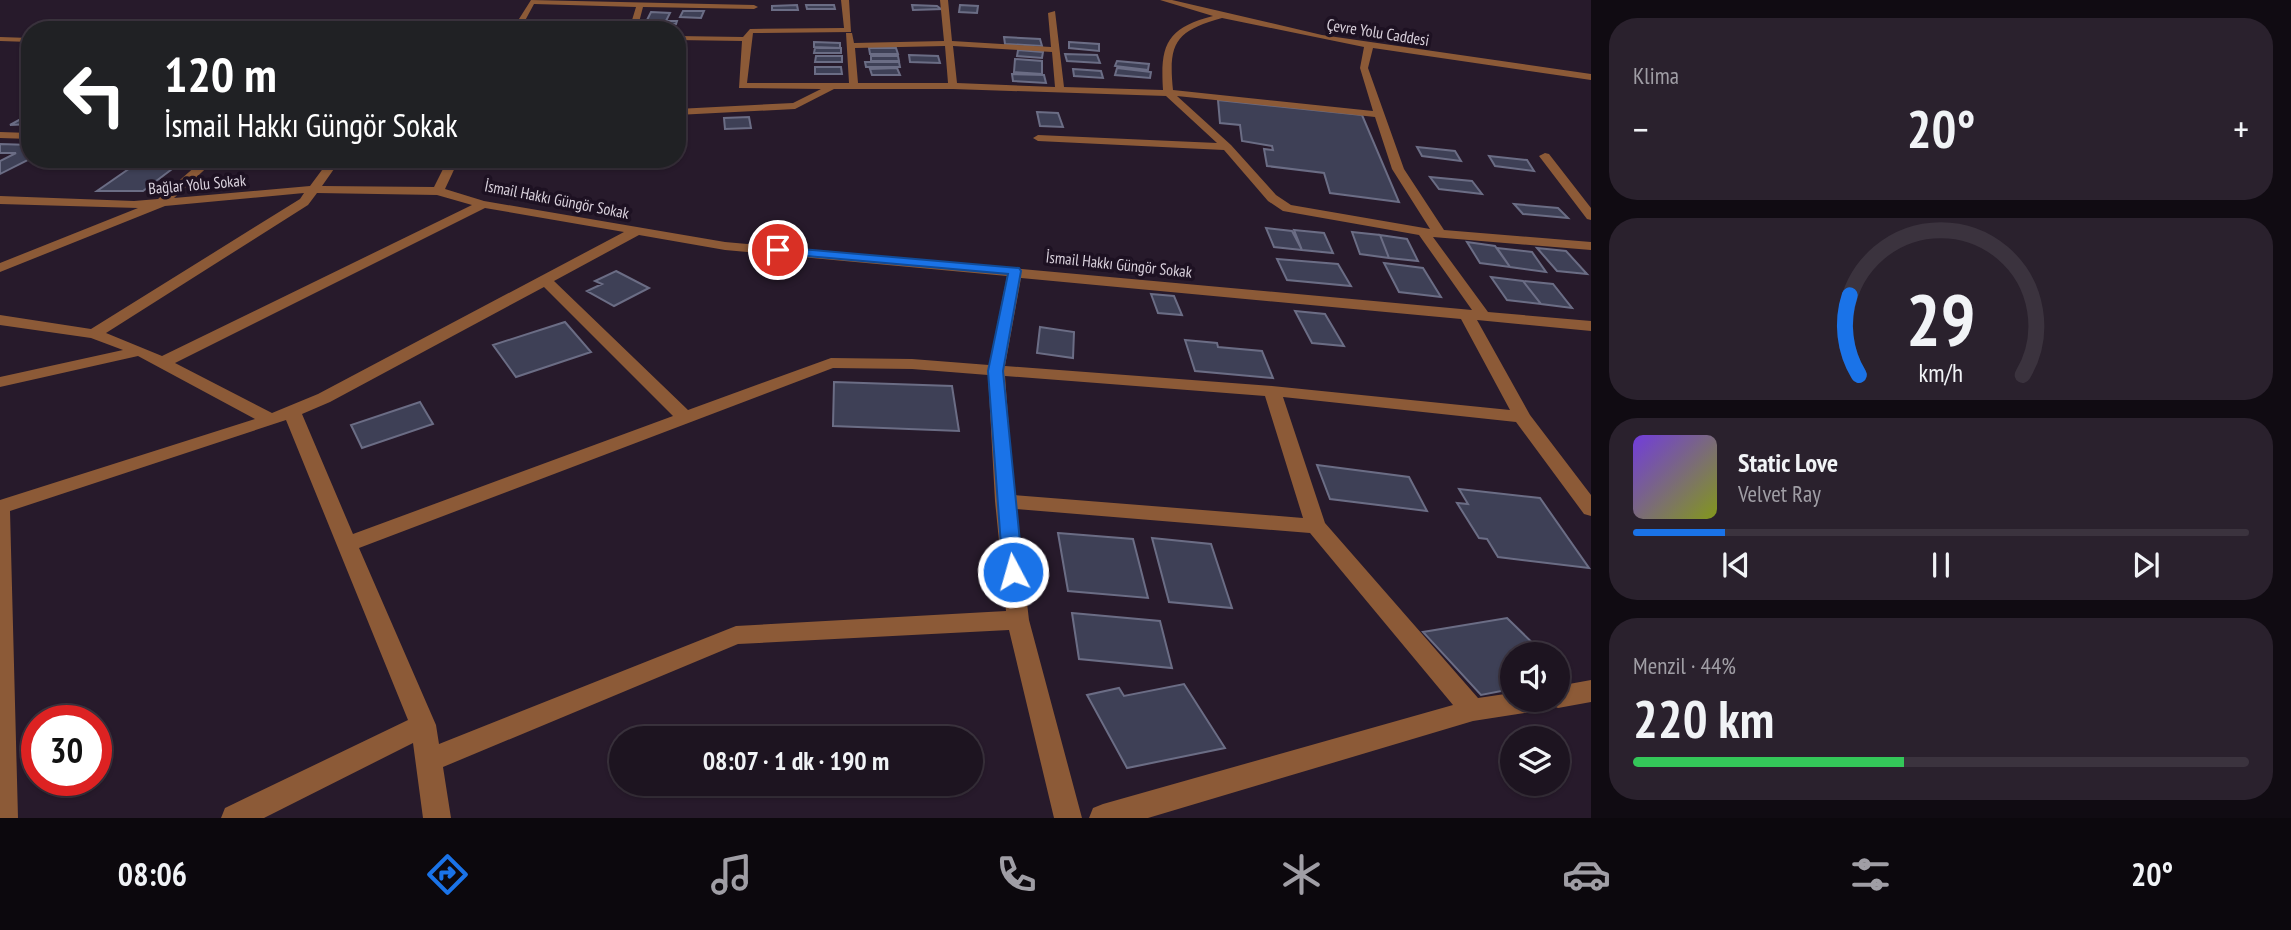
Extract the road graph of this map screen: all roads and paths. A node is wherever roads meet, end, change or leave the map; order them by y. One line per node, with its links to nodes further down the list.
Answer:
1 (845, 0): 11 (street)
2 (944, 0): 16 (street)
3 (1164, 0): 8 (street, Çevre Yolu Caddesi)
4 (628, 2): 6 (street); 9 (street)
5 (754, 4): 6 (street); 12 (street)
6 (640, 5): 10 (street)
7 (1052, 13): 19 (street)
8 (1221, 16): 17 (street, Çevre Yolu Caddesi); 26 (street)
9 (521, 21)
10 (636, 21)
11 (848, 30): 12 (street); 18 (street)
12 (748, 35): 13 (street); 21 (street)
13 (686, 38)
14 (0, 39): 15 (street)
15 (21, 40)
16 (949, 43): 18 (street); 19 (street); 22 (street)
17 (1369, 45): 20 (street, Çevre Yolu Caddesi); 29 (street)
18 (850, 46): 24 (street)
19 (1054, 50): 25 (street)
20 (1591, 77)
21 (742, 86): 23 (street); 27 (street)
22 (953, 86): 24 (street); 25 (street)
23 (832, 87): 24 (street); 27 (street)
24 (853, 87)
25 (1060, 89): 26 (street)
26 (1168, 93): 29 (street); 33 (street)
27 (740, 109): 28 (street)
28 (686, 112)
29 (1377, 114): 46 (street)
30 (0, 135): 31 (street)
31 (21, 136)
32 (1038, 138): 33 (street)
33 (1227, 147): 45 (street)
34 (1545, 156): 43 (street)
35 (201, 168): 41 (street)
36 (329, 168): 38 (street)
37 (450, 168): 39 (street)
38 (313, 189): 39 (street, Bağlar Yolu Sokak); 41 (street, Bağlar Yolu Sokak); 54 (street)
39 (438, 191): 42 (street, İsmail Hakkı Güngör Sokak)
40 (0, 200): 41 (street, Bağlar Yolu Sokak)
41 (160, 204): 48 (street)
42 (483, 204): 44 (street, İsmail Hakkı Güngör Sokak); 56 (street)
43 (1591, 216)
44 (635, 232): 49 (street, İsmail Hakkı Güngör Sokak); 50 (street)
45 (1423, 232): 46 (street); 51 (street)
46 (1440, 234): 47 (street)
47 (1591, 246)
48 (0, 268)
49 (1015, 271): 51 (street, İsmail Hakkı Güngör Sokak); 57 (street)
50 (545, 280): 60 (street); 61 (street)
51 (1476, 317): 53 (street, İsmail Hakkı Güngör Sokak); 62 (street)
52 (0, 320): 54 (street)
53 (1591, 326)
54 (94, 334): 55 (street)
55 (140, 351): 56 (street); 58 (street)
56 (161, 363): 60 (street)
57 (996, 371): 59 (street); 61 (street); 63 (street)
58 (0, 382)
59 (1272, 391): 62 (street); 65 (street)
60 (281, 416): 66 (street); 74 (street)
61 (685, 417): 66 (street)
62 (1522, 417): 64 (street)
63 (1005, 501): 65 (street); 67 (street)
64 (1591, 509)
65 (1316, 526): 71 (street)
66 (347, 544): 72 (street)
67 (1018, 620): 73 (street); 77 (street)
68 (1591, 691): 69 (street)
69 (1570, 695)
70 (1500, 706): 71 (street)
71 (1474, 710): 78 (street)
72 (422, 725): 73 (street); 75 (street)
73 (428, 761): 76 (street)
74 (4, 818)
75 (235, 818)
76 (436, 818)
77 (1068, 818)
78 (1103, 818)

